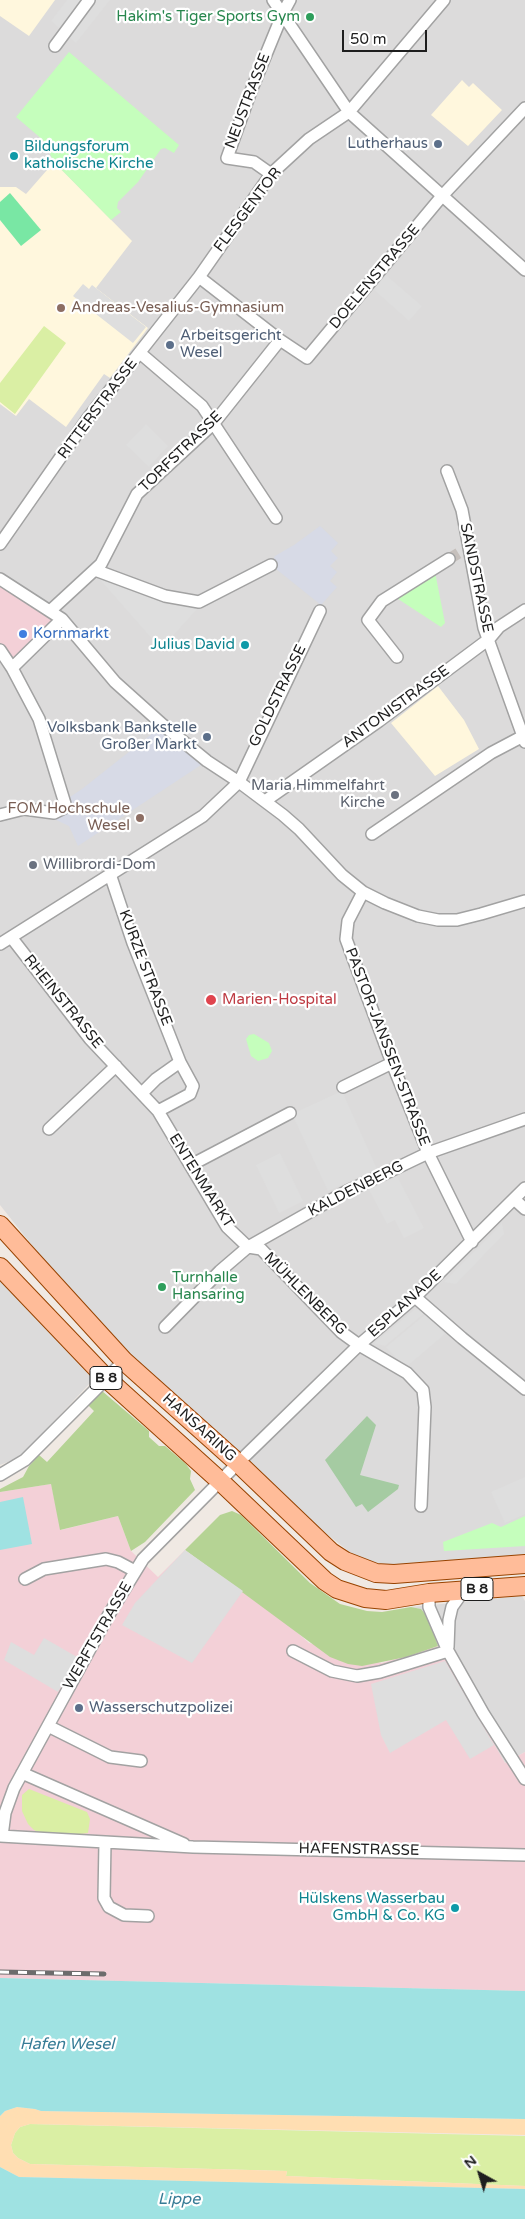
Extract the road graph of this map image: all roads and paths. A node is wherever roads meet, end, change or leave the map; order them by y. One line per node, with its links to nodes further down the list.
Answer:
1 (89, 0): 6 (street)
2 (273, 0): 5 (street)
3 (290, 0): 5 (street, NEUSTRASSE)
4 (444, 0): 8 (street, FLESGENTOR)
5 (283, 12): 8 (street); 9 (street, NEUSTRASSE)
6 (55, 46)
7 (525, 108): 10 (street, DOELENSTRASSE)
8 (349, 112): 9 (street, FLESGENTOR); 10 (street)
9 (271, 174): 12 (street, FLESGENTOR)
10 (442, 196): 11 (street); 13 (street, DOELENSTRASSE)
11 (525, 270)
12 (199, 277): 13 (street); 14 (street, RITTERSTRASSE)
13 (280, 340): 15 (street, TORFSTRASSE)
14 (140, 353): 15 (street); 18 (street, RITTERSTRASSE)
15 (214, 423): 17 (street); 21 (street, TORFSTRASSE)
16 (447, 471): 27 (street, SANDSTRASSE)
17 (276, 518)
18 (0, 544)
19 (448, 560): 29 (street)
20 (271, 565): 21 (street)
21 (95, 570): 24 (street, TORFSTRASSE)
22 (0, 579): 24 (street)
23 (525, 610): 27 (street, ANTONISTRASSE)
24 (50, 611): 26 (street)
25 (320, 611): 32 (street, GOLDSTRASSE)
26 (62, 619): 30 (street); 32 (street)
27 (490, 639): 31 (street, SANDSTRASSE); 33 (street, ANTONISTRASSE)
28 (0, 650): 30 (street)
29 (396, 657)
30 (12, 668): 34 (street)
31 (524, 738): 35 (street)
32 (239, 782): 33 (street); 36 (street)
33 (265, 801): 37 (street)
34 (0, 815)
35 (372, 834)
36 (110, 874): 39 (street); 41 (street, KURZE STRASSE)
37 (363, 892): 38 (street); 42 (street, PASTOR-JANSSEN-STRASSE)
38 (525, 901)
39 (11, 937): 40 (street); 43 (street, RHEINSTRASSE)
40 (0, 944)
41 (180, 1062): 45 (street); 46 (street)
42 (392, 1063): 44 (street); 50 (street, PASTOR-JANSSEN-STRASSE)
43 (116, 1066): 45 (street, ENTENMARKT); 49 (street)
44 (343, 1087)
45 (142, 1093): 46 (street, ENTENMARKT)
46 (158, 1111): 51 (street, ENTENMARKT)
47 (290, 1112): 51 (street)
48 (525, 1119): 50 (street, KALDENBERG)
49 (49, 1129)
50 (428, 1153): 56 (street, PASTOR-JANSSEN-STRASSE); 57 (street, KALDENBERG)
51 (191, 1165): 57 (street, ENTENMARKT)
52 (525, 1188): 53 (street, ESPLANADE)
53 (514, 1199): 54 (street); 56 (street, ESPLANADE)
54 (525, 1209)
55 (0, 1225): 62 (main road, HANSARING / B 8)
56 (472, 1242): 59 (street, ESPLANADE)
57 (248, 1247): 60 (street, KALDENBERG); 61 (street, MÜHLENBERG)
58 (0, 1267): 63 (main road, HANSARING / B 8)
59 (415, 1297): 61 (street, ESPLANADE); 64 (street)
60 (165, 1327)
61 (360, 1346): 65 (street, WERFTSTRASSE); 68 (street, ESPLANADE)
62 (124, 1361): 63 (street); 65 (main road, HANSARING / B 8)
63 (106, 1378): 66 (street); 67 (main road, HANSARING / B 8)
64 (525, 1389)
65 (238, 1463): 67 (street, WERFTSTRASSE); 71 (main road, HANSARING / B 8)
66 (0, 1475)
67 (220, 1481): 70 (street, WERFTSTRASSE); 75 (main road, HANSARING / B 8)
68 (421, 1506)
69 (525, 1564): 71 (main road, B 8)
70 (135, 1571): 72 (street); 78 (street, WERFTSTRASSE)
71 (429, 1571): 75 (main road)
72 (25, 1579)
73 (525, 1586): 74 (main road, B 8)
74 (464, 1590): 75 (main road, B 8); 77 (street)
75 (429, 1593): 77 (street)
76 (293, 1651): 77 (street)
77 (448, 1651): 81 (street)
78 (48, 1726): 79 (street); 80 (street, WERFTSTRASSE)
79 (141, 1761)
80 (22, 1773): 82 (street, WERFTSTRASSE); 84 (street, HAFENSTRASSE)
81 (525, 1780)
82 (1, 1836): 83 (street, HAFENSTRASSE)
83 (105, 1842): 84 (street, HAFENSTRASSE); 86 (street)
84 (193, 1847): 85 (street, HAFENSTRASSE)
85 (525, 1854)
86 (148, 1916)

